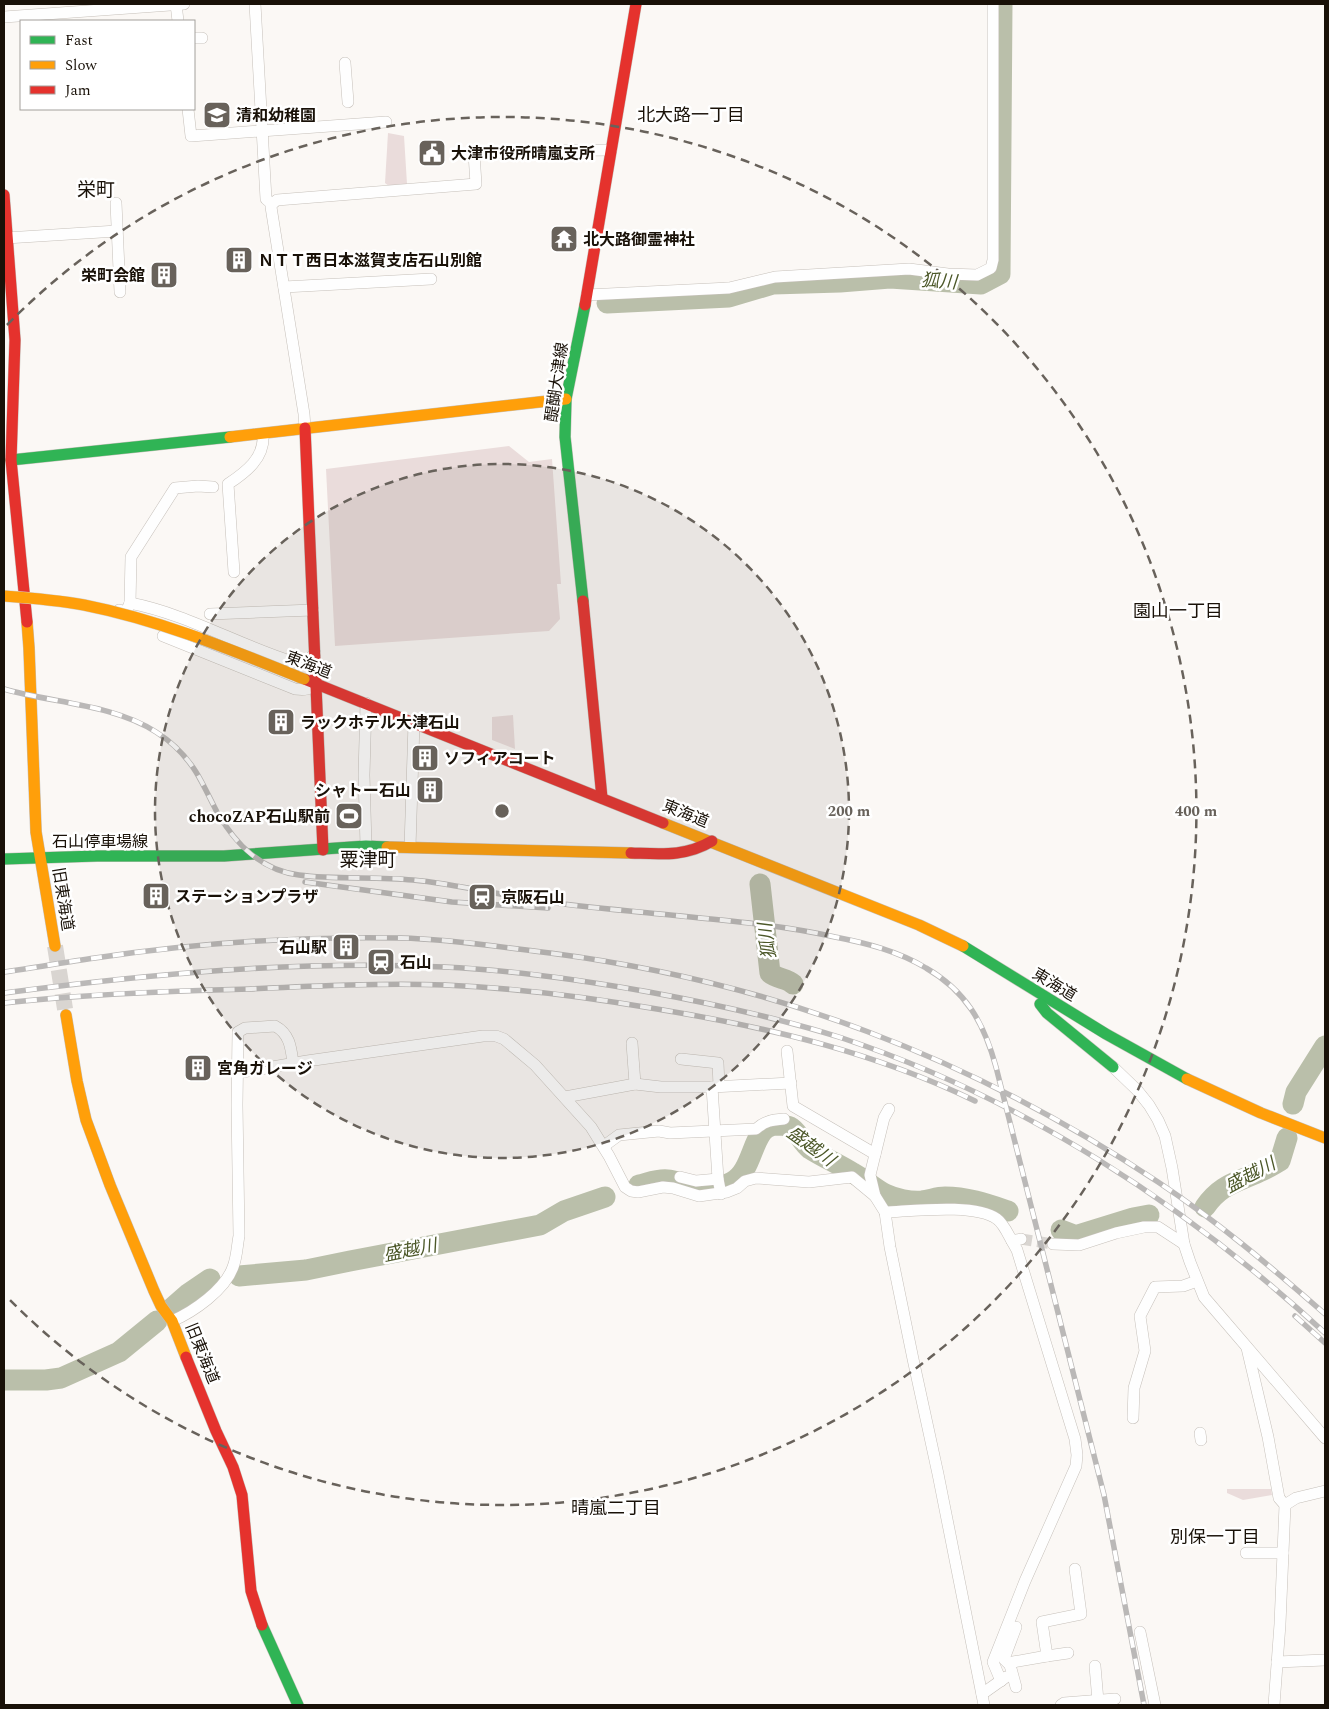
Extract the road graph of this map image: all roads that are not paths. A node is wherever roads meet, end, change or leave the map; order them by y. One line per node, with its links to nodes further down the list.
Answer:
1 (180, 4): 5 (street); 7 (street)
2 (254, 4): 12 (street)
3 (636, 4): 13 (main road, 醍醐大津線)
4 (994, 4): 23 (street)
5 (97, 7): 6 (street)
6 (4, 17)
7 (178, 20)
8 (345, 63): 9 (street)
9 (348, 102)
10 (188, 110): 12 (street)
11 (386, 122): 12 (street)
12 (261, 130): 16 (street)
13 (612, 150): 16 (street); 23 (main road, 醍醐大津線)
14 (4, 195): 17 (main road, 石山停車場線)
15 (116, 203): 18 (street)
16 (272, 204): 21 (street)
17 (5, 221): 19 (main road, 石山停車場線)
18 (117, 231): 19 (street); 22 (street)
19 (6, 238): 27 (main road, 石山停車場線)
20 (431, 279): 21 (street)
21 (284, 287): 25 (street)
22 (120, 292)
23 (587, 295): 24 (main road, 醍醐大津線)
24 (566, 399): 25 (main road); 41 (main road, 醍醐大津線)
25 (305, 428): 26 (main road); 34 (main road)
26 (263, 434): 27 (main road); 30 (street)
27 (11, 460): 29 (main road, 石山停車場線)
28 (213, 487): 33 (street)
29 (9, 500): 32 (main road, 石山停車場線)
30 (234, 572)
31 (4, 596): 32 (street); 38 (main road, 東海道, bridge)
32 (24, 597): 33 (street); 46 (main road, 石山停車場線)
33 (128, 607): 37 (street); 38 (street)
34 (313, 610): 35 (street); 36 (main road)
35 (210, 614)
36 (316, 653): 37 (street); 38 (main road)
37 (293, 662): 38 (street)
38 (316, 684): 39 (main road, 東海道); 45 (main road)
39 (366, 704): 40 (main road, 東海道); 43 (street)
40 (414, 723): 41 (main road, 東海道); 44 (street)
41 (602, 798): 42 (main road, 東海道)
42 (712, 841): 44 (main road, 石山停車場線); 49 (main road, 東海道)
43 (366, 846): 44 (main road, 石山停車場線); 45 (main road, 石山停車場線)
44 (410, 847)
45 (323, 850): 46 (main road, 石山停車場線)
46 (41, 858): 47 (main road); 48 (main road, 旧東海道)
47 (4, 859)
48 (55, 946)
49 (1021, 983): 51 (main road, 東海道); 57 (main road)
50 (66, 1015): 76 (main road, 旧東海道)
51 (1084, 1020): 53 (main road, 東海道); 57 (main road)
52 (632, 1043): 60 (street)
53 (1124, 1044): 57 (main road); 66 (main road, 東海道)
54 (787, 1051): 59 (street)
55 (681, 1059): 61 (street)
56 (293, 1063): 58 (street); 58 (street); 62 (street)
57 (1113, 1067): 74 (street)
58 (237, 1073): 76 (street)
59 (791, 1083): 61 (street); 68 (street)
60 (635, 1084): 61 (street); 62 (street)
61 (716, 1087): 65 (street)
62 (565, 1097): 67 (street)
63 (889, 1109): 68 (street)
64 (784, 1119): 65 (street)
65 (714, 1130): 67 (street); 70 (street)
66 (1325, 1138)
67 (604, 1146): 70 (street)
68 (876, 1154): 71 (street)
69 (680, 1177): 70 (street)
70 (719, 1186): 71 (street)
71 (875, 1195): 72 (street)
72 (885, 1212): 89 (street); 91 (street)
73 (1053, 1244): 74 (street)
74 (1184, 1244): 75 (street)
75 (1197, 1281): 77 (street); 78 (street)
76 (172, 1321): 100 (main road, 旧東海道)
77 (1247, 1347): 79 (street); 81 (street)
78 (1133, 1418)
79 (1325, 1438)
80 (1325, 1492): 81 (street)
81 (1285, 1505): 83 (street)
82 (1246, 1553): 83 (street)
83 (1283, 1553): 92 (street)
84 (1075, 1569): 88 (street)
85 (1016, 1627): 94 (street)
86 (1140, 1632): 102 (street)
87 (1068, 1653): 88 (street)
88 (1047, 1656): 94 (street)
89 (994, 1658): 91 (street); 95 (street)
90 (1325, 1660): 92 (street)
91 (976, 1662): 98 (street)
92 (1277, 1662): 103 (street)
93 (1095, 1666): 99 (street)
94 (1011, 1669): 95 (street); 96 (street)
95 (1001, 1681): 98 (street)
96 (1016, 1687)
97 (1115, 1699): 99 (street)
98 (983, 1700)
99 (1098, 1701): 101 (street)
100 (298, 1705)
101 (1061, 1705)
102 (1155, 1705)
103 (1274, 1705)

